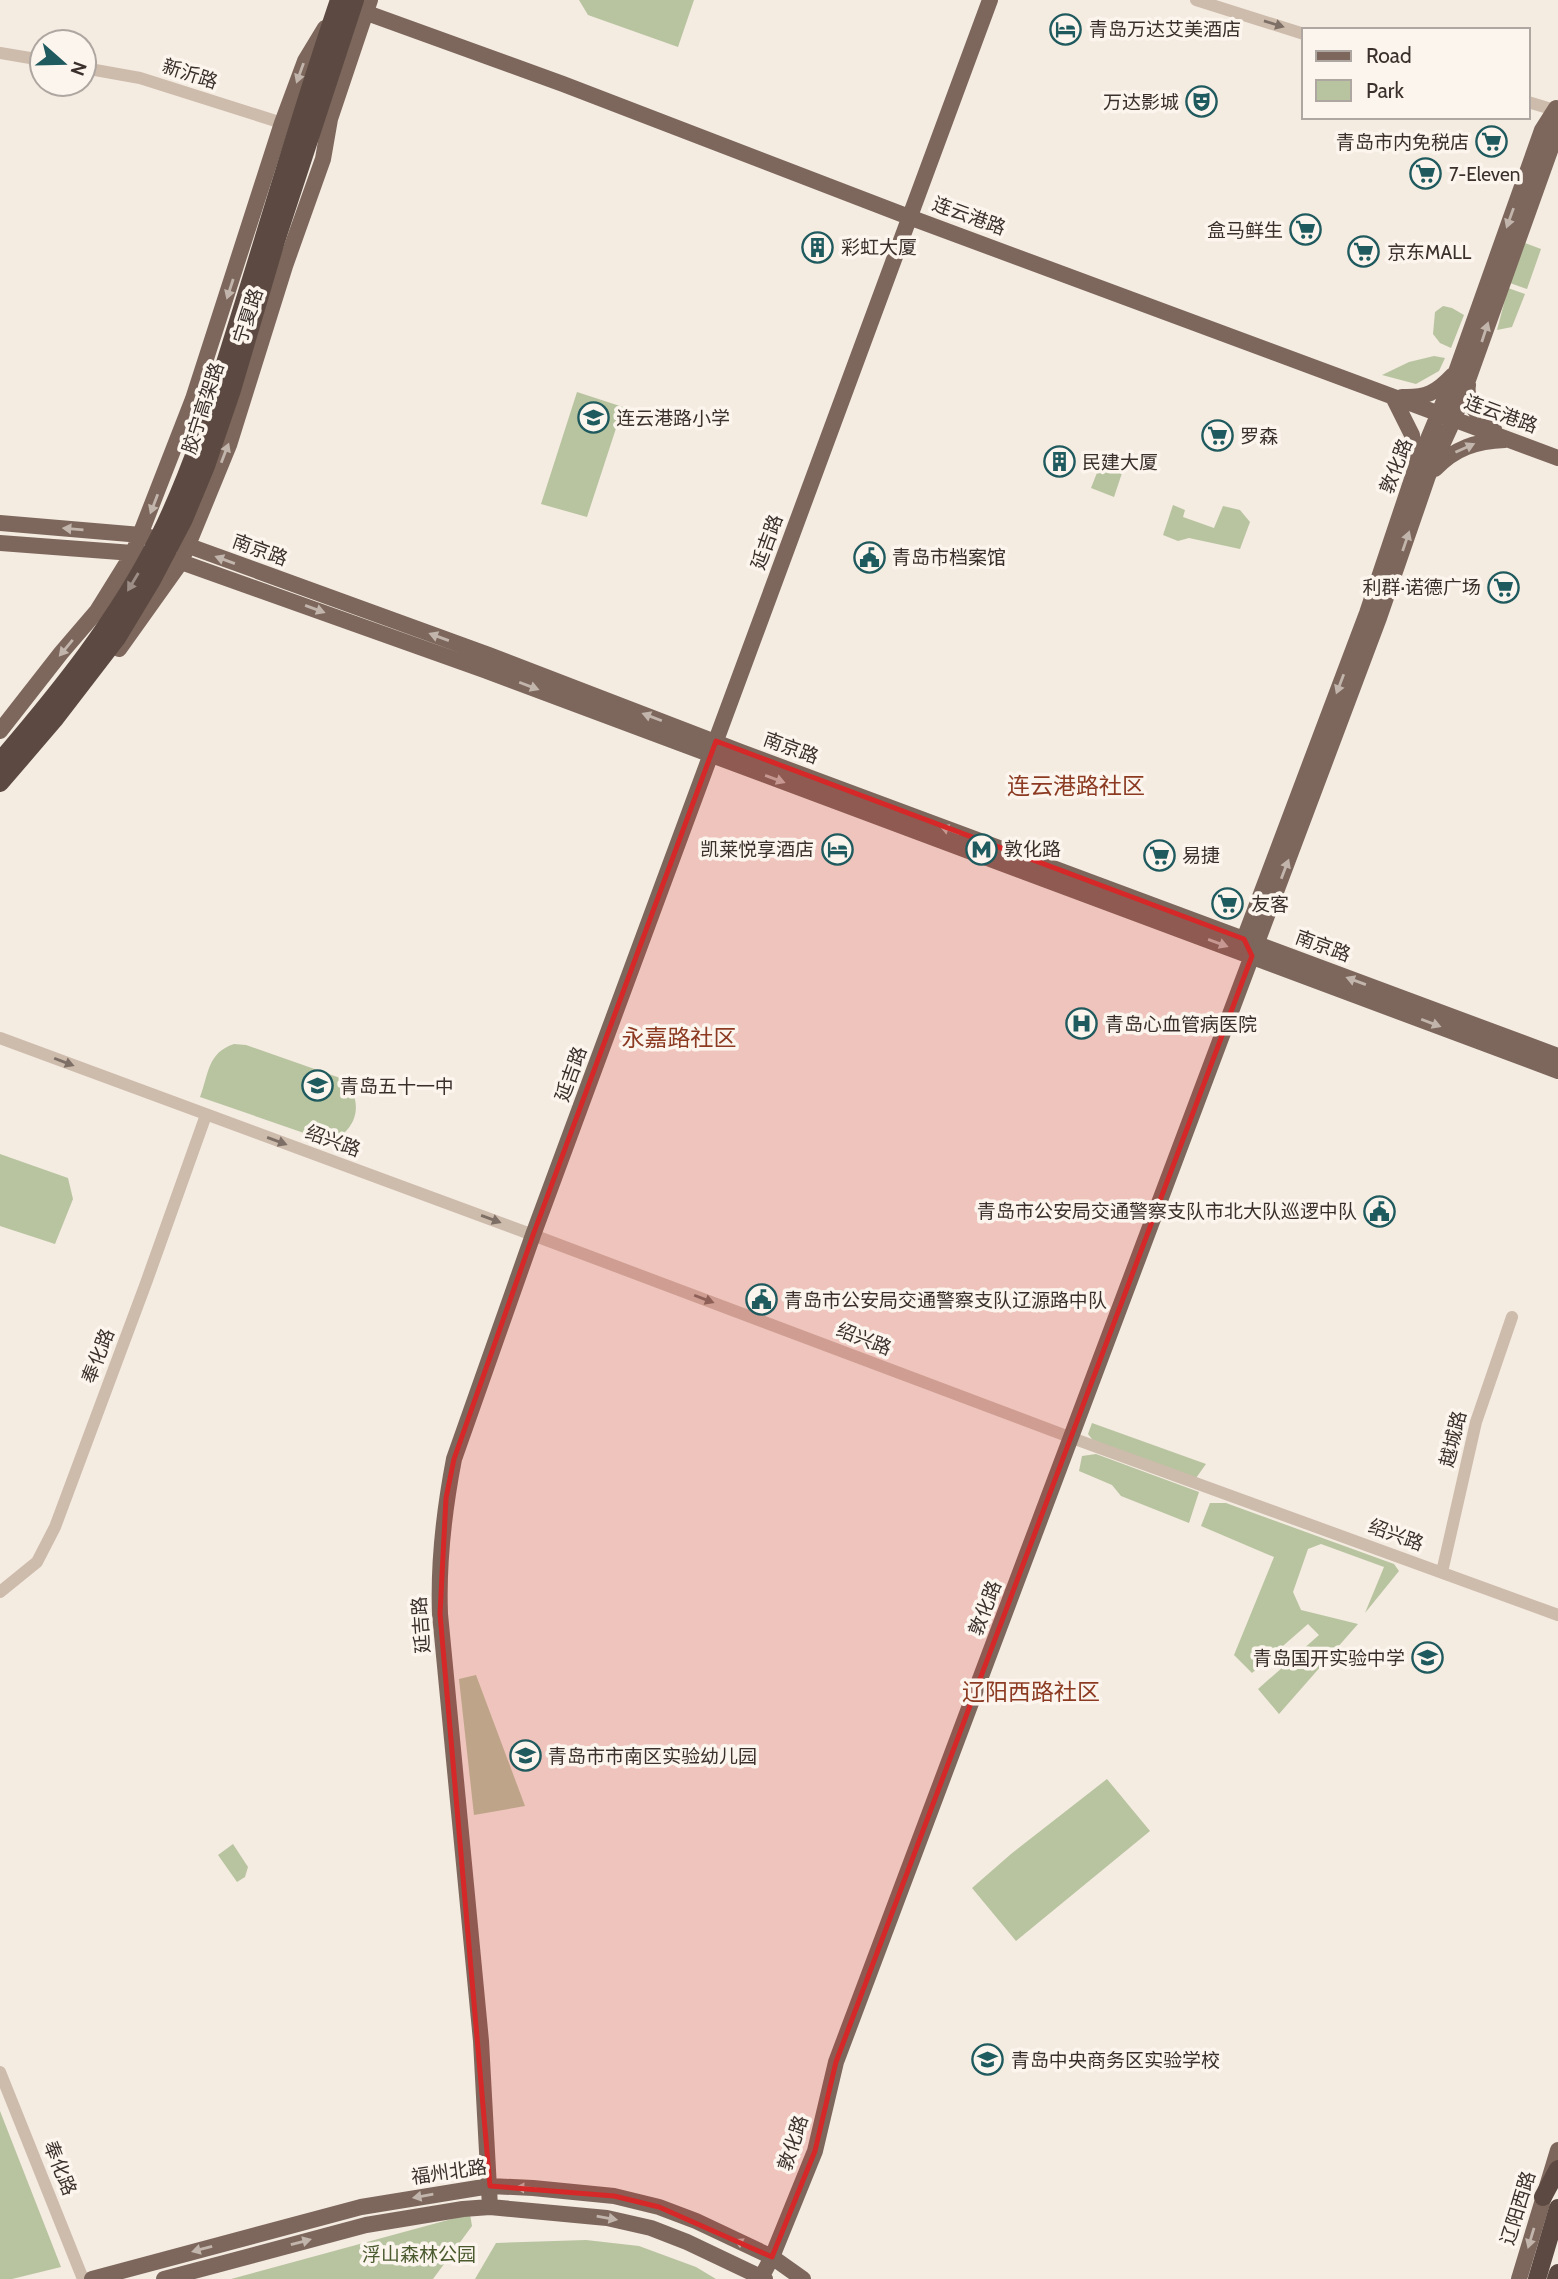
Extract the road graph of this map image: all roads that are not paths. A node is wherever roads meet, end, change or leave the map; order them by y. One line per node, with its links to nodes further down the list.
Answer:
1 (990, 0): 14 (main road, 延吉路)
2 (1196, 0): 5 (street, one-way to 5)
3 (364, 4): 11 (main road, 宁夏路); 14 (main road, 连云港路); 15 (highway, 胶宁高架路)
4 (336, 7): 12 (main road, 宁夏路, one-way to 12); 17 (highway, 胶宁高架路)
5 (1302, 33)
6 (0, 53): 7 (street)
7 (28, 58)
8 (98, 70): 12 (street, 新沂路)
9 (1530, 102): 10 (street)
10 (1557, 108): 16 (main road, 敦化路)
11 (330, 119): 13 (main road); 26 (main road, 宁夏路, one-way to 11)
12 (282, 123): 24 (main road, 宁夏路, one-way to 24)
13 (298, 194): 15 (highway)
14 (909, 217): 18 (main road, 连云港路); 30 (main road, 延吉路)
15 (271, 262): 17 (highway, 胶宁高架路)
16 (1463, 375): 18 (main road); 19 (main road, 敦化路); 20 (main road)
17 (225, 387): 31 (highway, 胶宁高架路, one-way to 31); 32 (highway, 胶宁高架路)
18 (1392, 397): 19 (main road, 连云港路); 22 (main road)
19 (1447, 416): 20 (main road, 连云港路); 22 (main road, 敦化路)
20 (1511, 440): 21 (main road, 连云港路); 22 (main road, one-way to 20)
21 (1558, 458)
22 (1421, 473): 34 (main road, 敦化路)
23 (0, 523): 24 (main road, 南京路, one-way to 23)
24 (141, 535): 26 (main road, 南京路); 27 (main road, 宁夏路)
25 (0, 543): 27 (main road, 南京路)
26 (189, 547): 28 (main road, 宁夏路); 30 (main road, 南京路, one-way to 26)
27 (133, 553): 28 (main road, 南京路); 29 (main road, 宁夏路, one-way to 29)
28 (181, 562): 30 (main road, 南京路, one-way to 30); 33 (main road, 宁夏路)
29 (0, 731)
30 (713, 748): 34 (main road, 南京路); 39 (main road, 延吉路)
31 (0, 761)
32 (0, 783)
33 (0, 792)
34 (1251, 946): 36 (main road, 南京路, one-way to 34); 37 (main road, 南京路, one-way to 37); 41 (main road, 敦化路)
35 (0, 1038): 38 (street, 绍兴路, one-way to 38)
36 (1558, 1056)
37 (1558, 1071)
38 (206, 1115): 39 (street, 绍兴路, one-way to 39); 43 (street, 奉化路)
39 (533, 1235): 41 (street, 绍兴路, one-way to 41); 48 (main road, 延吉路)
40 (1512, 1317): 42 (street, 越城路)
41 (1072, 1438): 42 (street, 绍兴路); 52 (main road, 敦化路)
42 (1442, 1572): 44 (street, 绍兴路)
43 (0, 1592)
44 (1558, 1615)
45 (0, 2072): 55 (street, 奉化路)
46 (1558, 2150): 49 (main road, 辽阳西路)
47 (1558, 2169): 49 (highway)
48 (490, 2186): 50 (main road, 延吉路); 52 (main road, 福州北路, one-way to 48); 56 (main road, 福州北路, one-way to 56)
49 (1543, 2197): 59 (main road, 辽阳西路, one-way to 59)
50 (490, 2207): 54 (main road, 福州北路, one-way to 54); 57 (main road, 福州北路, one-way to 50)
51 (1558, 2208): 60 (highway, 辽阳西路)
52 (772, 2257): 54 (main road, 敦化路); 58 (main road, 福州北路)
53 (1558, 2273): 61 (highway)
54 (763, 2278)
55 (83, 2279)
56 (92, 2279)
57 (164, 2279)
58 (803, 2279)
59 (1518, 2279)
60 (1537, 2279)
61 (1556, 2279)

